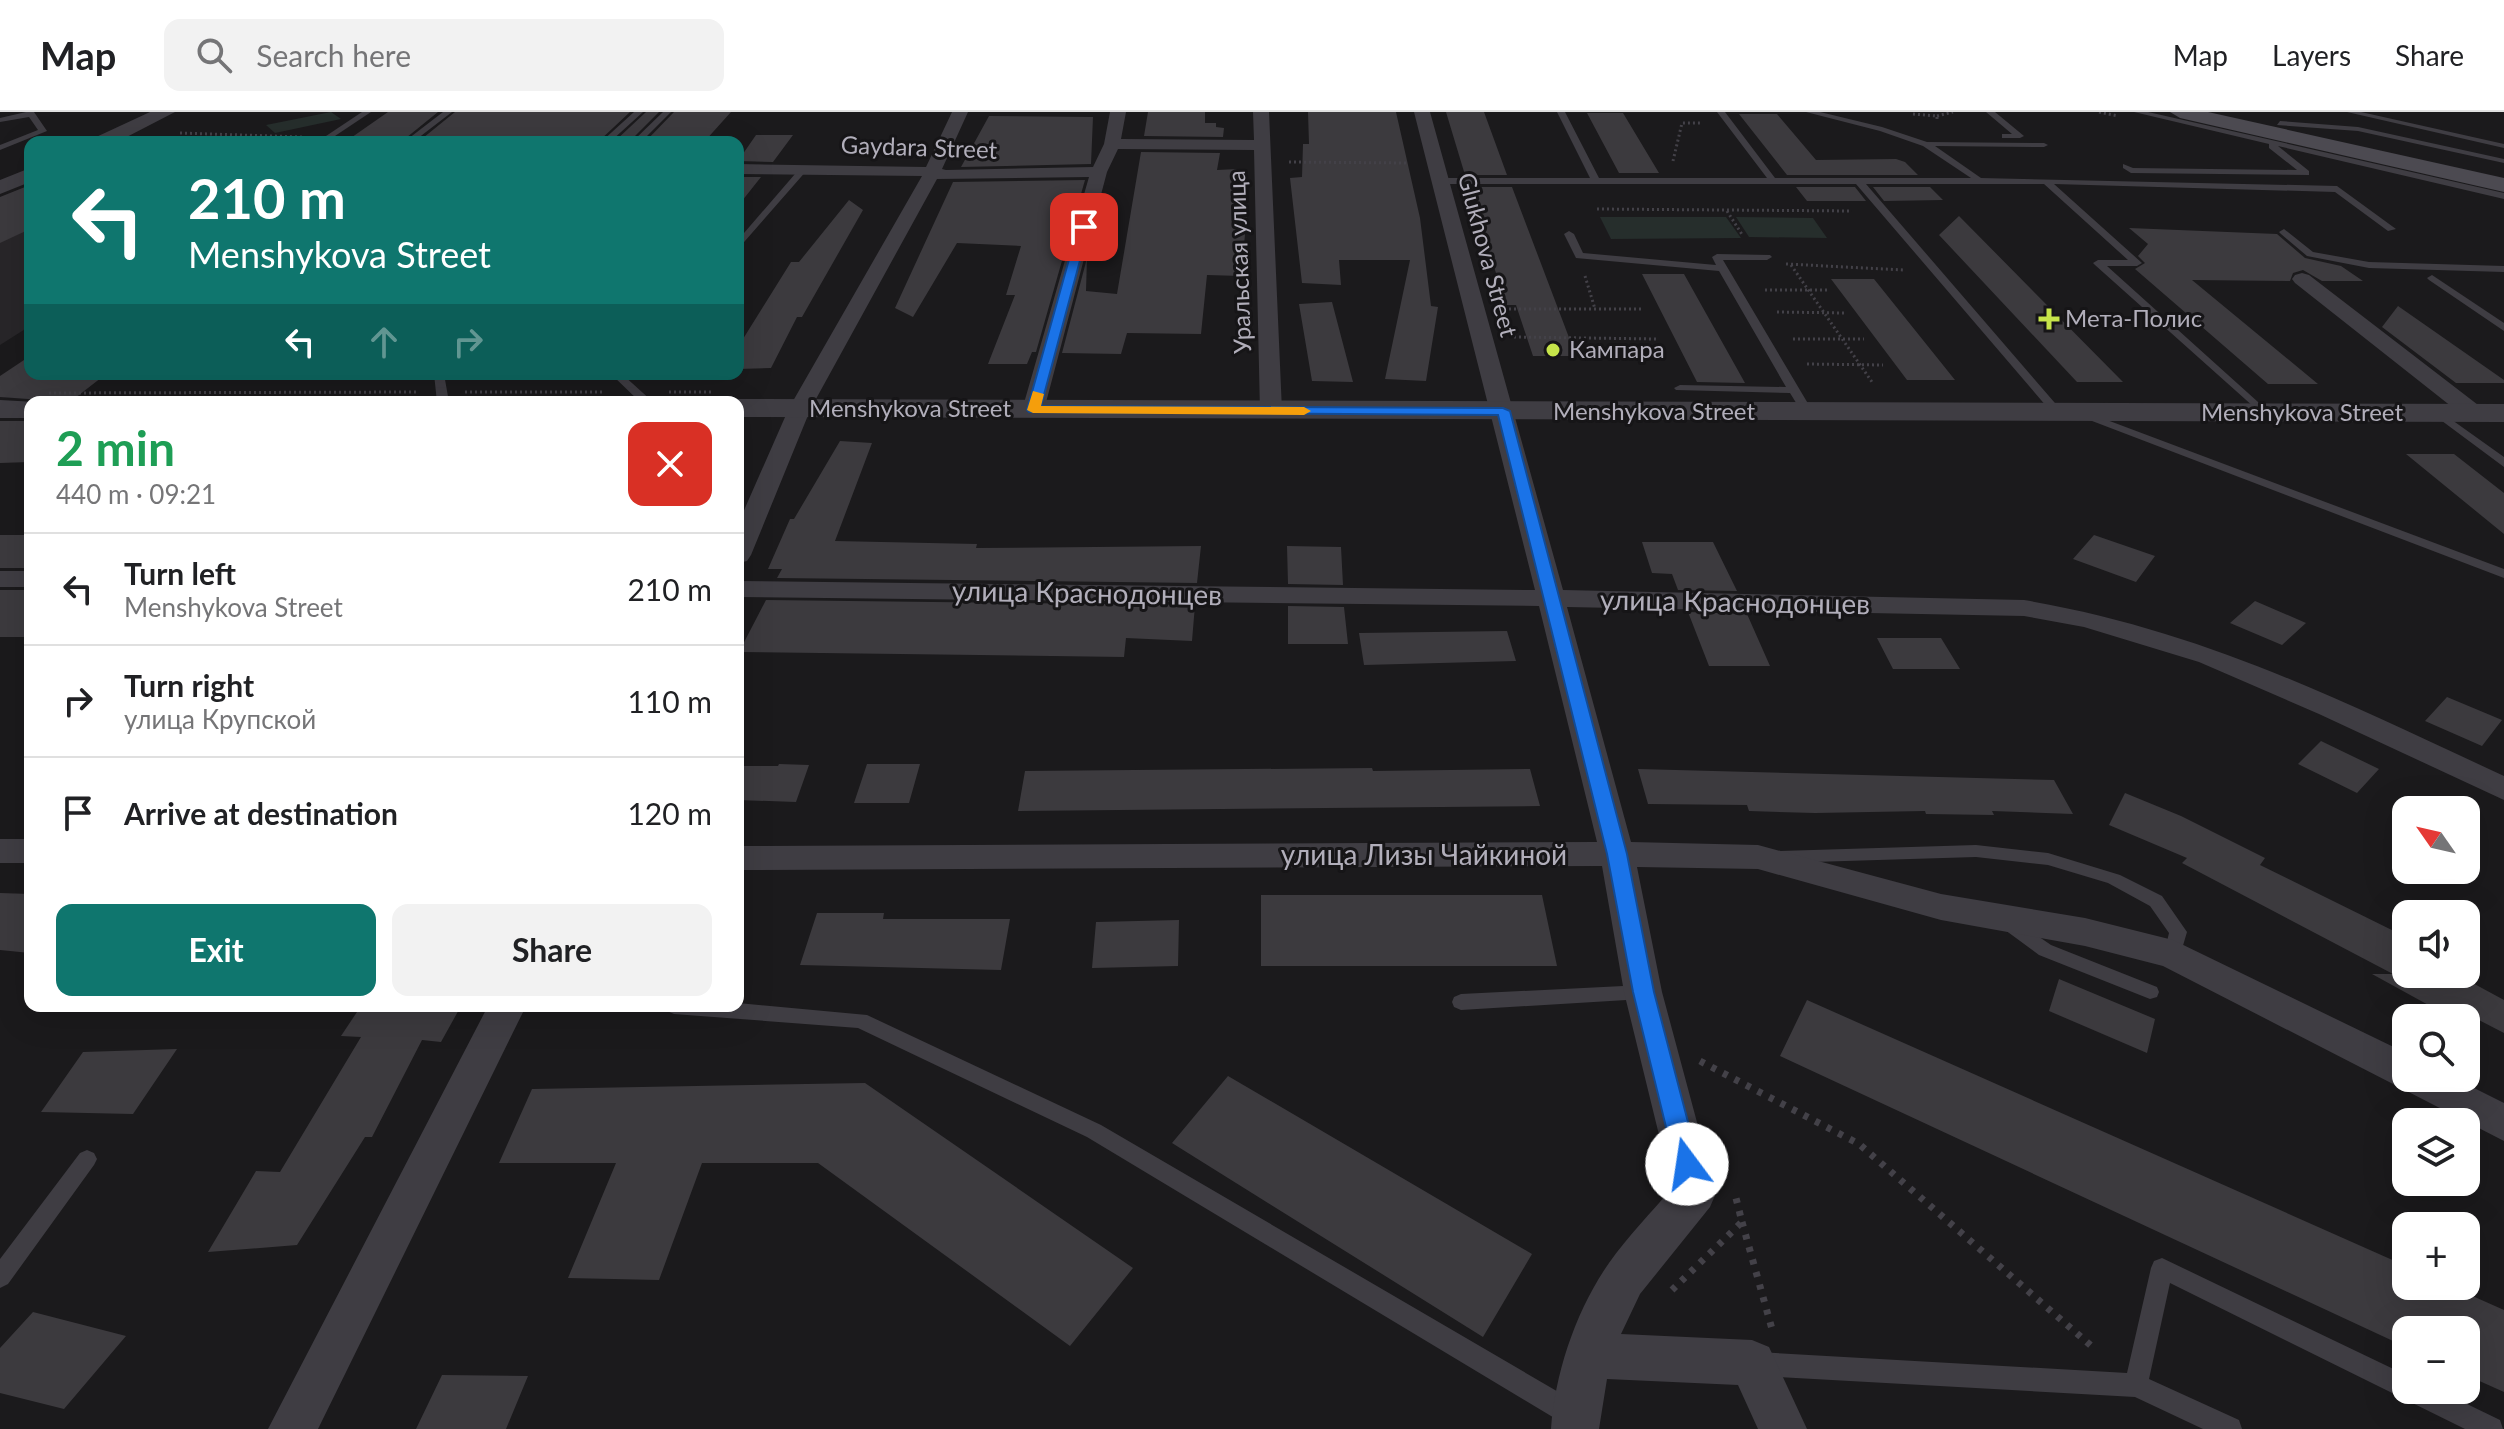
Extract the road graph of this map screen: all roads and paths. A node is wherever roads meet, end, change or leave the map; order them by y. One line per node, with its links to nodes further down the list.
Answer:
1 (166, 112): 26 (street)
2 (367, 112): 28 (lane)
3 (448, 112): 29 (lane)
4 (639, 112): 30 (lane)
5 (667, 112): 31 (lane)
6 (960, 112): 46 (street)
7 (1118, 112): 34 (street)
8 (1261, 112): 39 (street, Уральская улица)
9 (1422, 112): 45 (street, Glukhova Street)
10 (1561, 112): 51 (lane)
11 (1721, 112): 22 (lane)
12 (1810, 112): 35 (lane)
13 (1953, 112): 19 (path)
14 (1990, 112): 32 (lane)
15 (2138, 112): 23 (lane)
16 (2180, 112): 23 (main road)
17 (2351, 112): 37 (lane)
18 (30, 113): 21 (lane); 25 (lane)
19 (1937, 116)
20 (2298, 116): 23 (lane)
21 (0, 120)
22 (1729, 123): 48 (lane); 53 (path)
23 (2270, 132): 40 (lane); 41 (lane); 54 (main road); 56 (lane)
24 (171, 133): 27 (path)
25 (30, 136)
26 (114, 136)
27 (237, 136)
28 (330, 136)
29 (416, 136)
30 (612, 136)
31 (642, 136)
32 (1997, 136)
33 (24, 139): 38 (lane)
34 (1112, 144): 39 (street); 44 (street)
35 (1926, 144): 36 (lane); 50 (lane)
36 (2044, 145)
37 (2504, 146)
38 (0, 148)
39 (1261, 153): 45 (path); 102 (street, Уральская улица)
40 (2504, 161)
41 (2126, 166)
42 (744, 169): 43 (street, Gaydara Street)
43 (804, 169): 46 (street, Gaydara Street); 62 (lane)
44 (1099, 172): 46 (street, Gaydara Street); 101 (street)
45 (1438, 172): 51 (lane); 74 (street, Glukhova Street)
46 (932, 173): 99 (street)
47 (24, 177): 55 (street)
48 (1772, 180): 49 (lane); 53 (lane)
49 (1858, 180): 50 (lane); 58 (lane)
50 (1979, 180): 52 (lane)
51 (1596, 181): 53 (lane)
52 (2046, 181): 59 (lane); 105 (lane)
53 (1669, 182)
54 (2504, 185)
55 (0, 188)
56 (2504, 196)
57 (1597, 209): 58 (path)
58 (1882, 211): 68 (lane)
59 (2391, 229)
60 (2284, 232): 67 (lane)
61 (1569, 234): 63 (lane)
62 (744, 239)
63 (1579, 256): 66 (lane); 75 (path)
64 (1767, 257): 65 (path); 66 (lane)
65 (1790, 264): 68 (path); 72 (path)
66 (1722, 268): 71 (lane)
67 (2504, 269)
68 (1935, 272): 104 (lane)
69 (2432, 278): 80 (lane)
70 (2302, 279): 107 (street, Menshykova Street)
71 (1736, 290): 72 (path); 77 (lane)
72 (1808, 290): 73 (path); 78 (path)
73 (1829, 290)
74 (1475, 309): 75 (path); 81 (street, Glukhova Street)
75 (1595, 309): 76 (path)
76 (1643, 309)
77 (1748, 312): 78 (path); 83 (lane)
78 (1824, 313): 79 (path); 84 (path)
79 (1845, 313)
80 (2504, 328)
81 (1483, 337): 82 (path); 103 (street, Glukhova Street)
82 (1657, 339)
83 (1764, 339): 84 (path); 86 (lane)
84 (1842, 339): 85 (path); 87 (path)
85 (1864, 339)
86 (1778, 364): 87 (path); 96 (lane)
87 (1860, 365): 88 (path); 90 (path)
88 (1883, 365)
89 (622, 380): 92 (lane)
90 (1874, 385)
91 (1680, 388): 96 (lane)
92 (635, 392): 93 (path); 94 (lane); 95 (path)
93 (481, 396)
94 (640, 396)
95 (682, 396)
96 (1800, 401): 103 (street, Menshykova Street); 104 (street, Menshykova Street)
97 (744, 402): 99 (street, Menshykova Street)
98 (24, 404): 100 (street)
99 (800, 408): 101 (street, Menshykova Street); 110 (street)
100 (0, 409)
101 (1033, 410): 102 (street, Menshykova Street)
102 (1271, 411): 103 (street, Menshykova Street)
103 (1503, 411): 115 (street, Glukhova Street)
104 (2068, 412): 105 (street, Menshykova Street); 111 (lane)
105 (2264, 413): 106 (street, Menshykova Street)
106 (2438, 413): 107 (street, Menshykova Street); 109 (lane)
107 (2474, 413): 108 (street, Menshykova Street)
108 (2504, 413)
109 (2504, 463)
110 (744, 541)
111 (2504, 574)
112 (0, 579): 113 (street)
113 (24, 579)
114 (744, 589): 115 (street, улица Краснодонцев)
115 (1551, 598): 116 (street, улица Краснодонцев); 119 (street, Glukhova Street)
116 (2504, 789)
117 (0, 851): 118 (street)
118 (24, 851)
119 (1617, 854): 120 (street, улица Лизы Чайкиной); 121 (street, улица Лизы Чайкиной); 124 (street, Glukhova Street)
120 (1758, 857): 122 (street, улица Лизы Чайкиной); 123 (lane)
121 (744, 858)
122 (2003, 918): 123 (street, улица Лизы Чайкиной); 125 (lane)
123 (2173, 954): 130 (street, улица Лизы Чайкиной)
124 (1643, 992): 126 (lane); 137 (street, Glukhova Street)
125 (2150, 992)
126 (1461, 1002)
127 (744, 1011): 141 (lane)
128 (504, 1012): 142 (street)
129 (1700, 1061): 139 (path)
130 (2392, 1065)
131 (2444, 1092): 132 (street)
132 (2504, 1123)
133 (87, 1159): 135 (lane)
134 (1742, 1222): 136 (path)
135 (0, 1277)
136 (1762, 1347): 137 (street); 139 (lane); 143 (street)
137 (1589, 1355): 141 (street)
138 (2392, 1380): 139 (lane)
139 (2136, 1385): 144 (lane)
140 (2440, 1404): 145 (lane)
141 (1575, 1422)
142 (292, 1429)
143 (1783, 1429)
144 (2230, 1429)
145 (2491, 1429)

